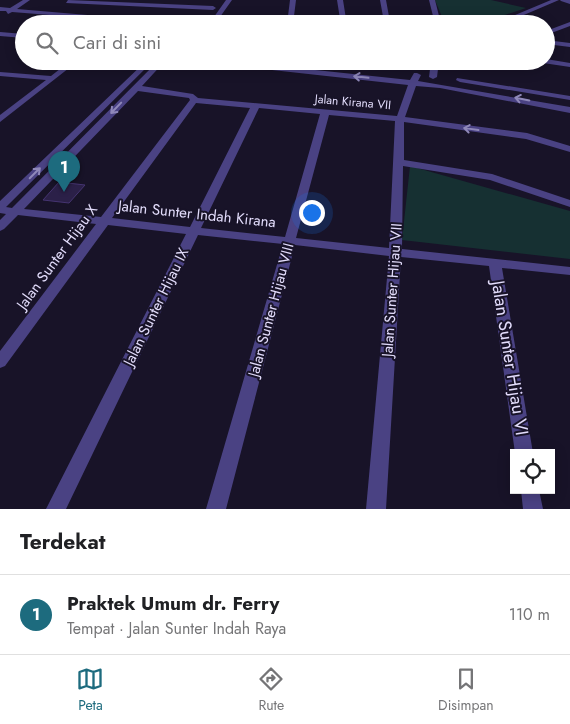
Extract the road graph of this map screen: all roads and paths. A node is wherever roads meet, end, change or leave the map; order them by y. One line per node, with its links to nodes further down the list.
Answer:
1 (27, 0): 17 (street)
2 (156, 0): 14 (street)
3 (218, 0): 15 (street)
4 (229, 0): 21 (street)
5 (293, 0): 22 (street)
6 (340, 0): 23 (street)
7 (384, 0): 24 (street)
8 (432, 0): 25 (street)
9 (556, 0): 26 (street)
10 (563, 0): 13 (street)
11 (70, 1): 12 (street); 18 (street)
12 (110, 2): 14 (street)
13 (570, 2)
14 (151, 6): 15 (street)
15 (212, 8): 20 (street)
16 (0, 10): 17 (street)
17 (11, 11): 18 (street); 27 (street)
18 (53, 14): 19 (street)
19 (67, 15)
20 (208, 15)
21 (218, 15)
22 (292, 15)
23 (342, 15)
24 (386, 15)
25 (436, 15)
26 (519, 15)
27 (0, 16)
28 (570, 24): 29 (street)
29 (555, 30)
30 (0, 34): 31 (street)
31 (15, 35)
32 (0, 41): 33 (street)
33 (15, 42)
34 (555, 43): 35 (street)
35 (570, 45)
36 (555, 62): 37 (street)
37 (570, 65)
38 (63, 70): 48 (street)
39 (141, 70): 61 (street, one-way to 39)
40 (153, 70): 50 (street)
41 (318, 70): 49 (street, one-way to 41)
42 (372, 70): 44 (street)
43 (434, 70): 47 (street)
44 (382, 71)
45 (391, 72): 49 (street)
46 (0, 74): 48 (street)
47 (433, 77): 49 (street); 51 (street)
48 (52, 78): 56 (street)
49 (416, 78): 54 (street, one-way to 49); 57 (street, Jalan Sunter Hijau VII)
50 (136, 88): 52 (street, Jalan Kirana VII); 62 (street, one-way to 62)
51 (570, 98)
52 (194, 100): 53 (street, Jalan Kirana VII); 63 (street, Jalan Sunter Hijau X)
53 (256, 105): 55 (street, Jalan Kirana VII); 65 (street, Jalan Sunter Hijau IX)
54 (570, 110)
55 (325, 112): 57 (street, Jalan Kirana VII); 66 (street, Jalan Sunter Hijau VIII)
56 (0, 119)
57 (400, 119): 58 (street, Jalan Kirana VII, one-way to 57); 59 (street, Jalan Sunter Hijau VII)
58 (570, 149)
59 (397, 162): 60 (street); 67 (street, Jalan Sunter Hijau VII)
60 (570, 204)
61 (0, 208): 62 (street, Jalan Sunter Indah Kirana)
62 (15, 212): 63 (street, Jalan Sunter Indah Kirana); 64 (street)
63 (103, 221): 65 (street, Jalan Sunter Indah Kirana); 70 (street, Jalan Sunter Hijau X)
64 (0, 227)
65 (194, 230): 66 (street, Jalan Sunter Indah Kirana); 73 (street, Jalan Sunter Hijau IX)
66 (290, 240): 67 (street, Jalan Sunter Indah Kirana); 74 (street, Jalan Sunter Hijau VIII)
67 (395, 253): 68 (street, Jalan Sunter Indah Kirana); 75 (street, Jalan Sunter Hijau VII)
68 (495, 263): 69 (street, Jalan Sunter Indah Kirana); 71 (street, Jalan Sunter Hijau VI)
69 (570, 271)
70 (0, 362)
71 (523, 449)
72 (531, 494): 76 (street)
73 (56, 509)
74 (216, 509)
75 (376, 509)
76 (533, 509)

